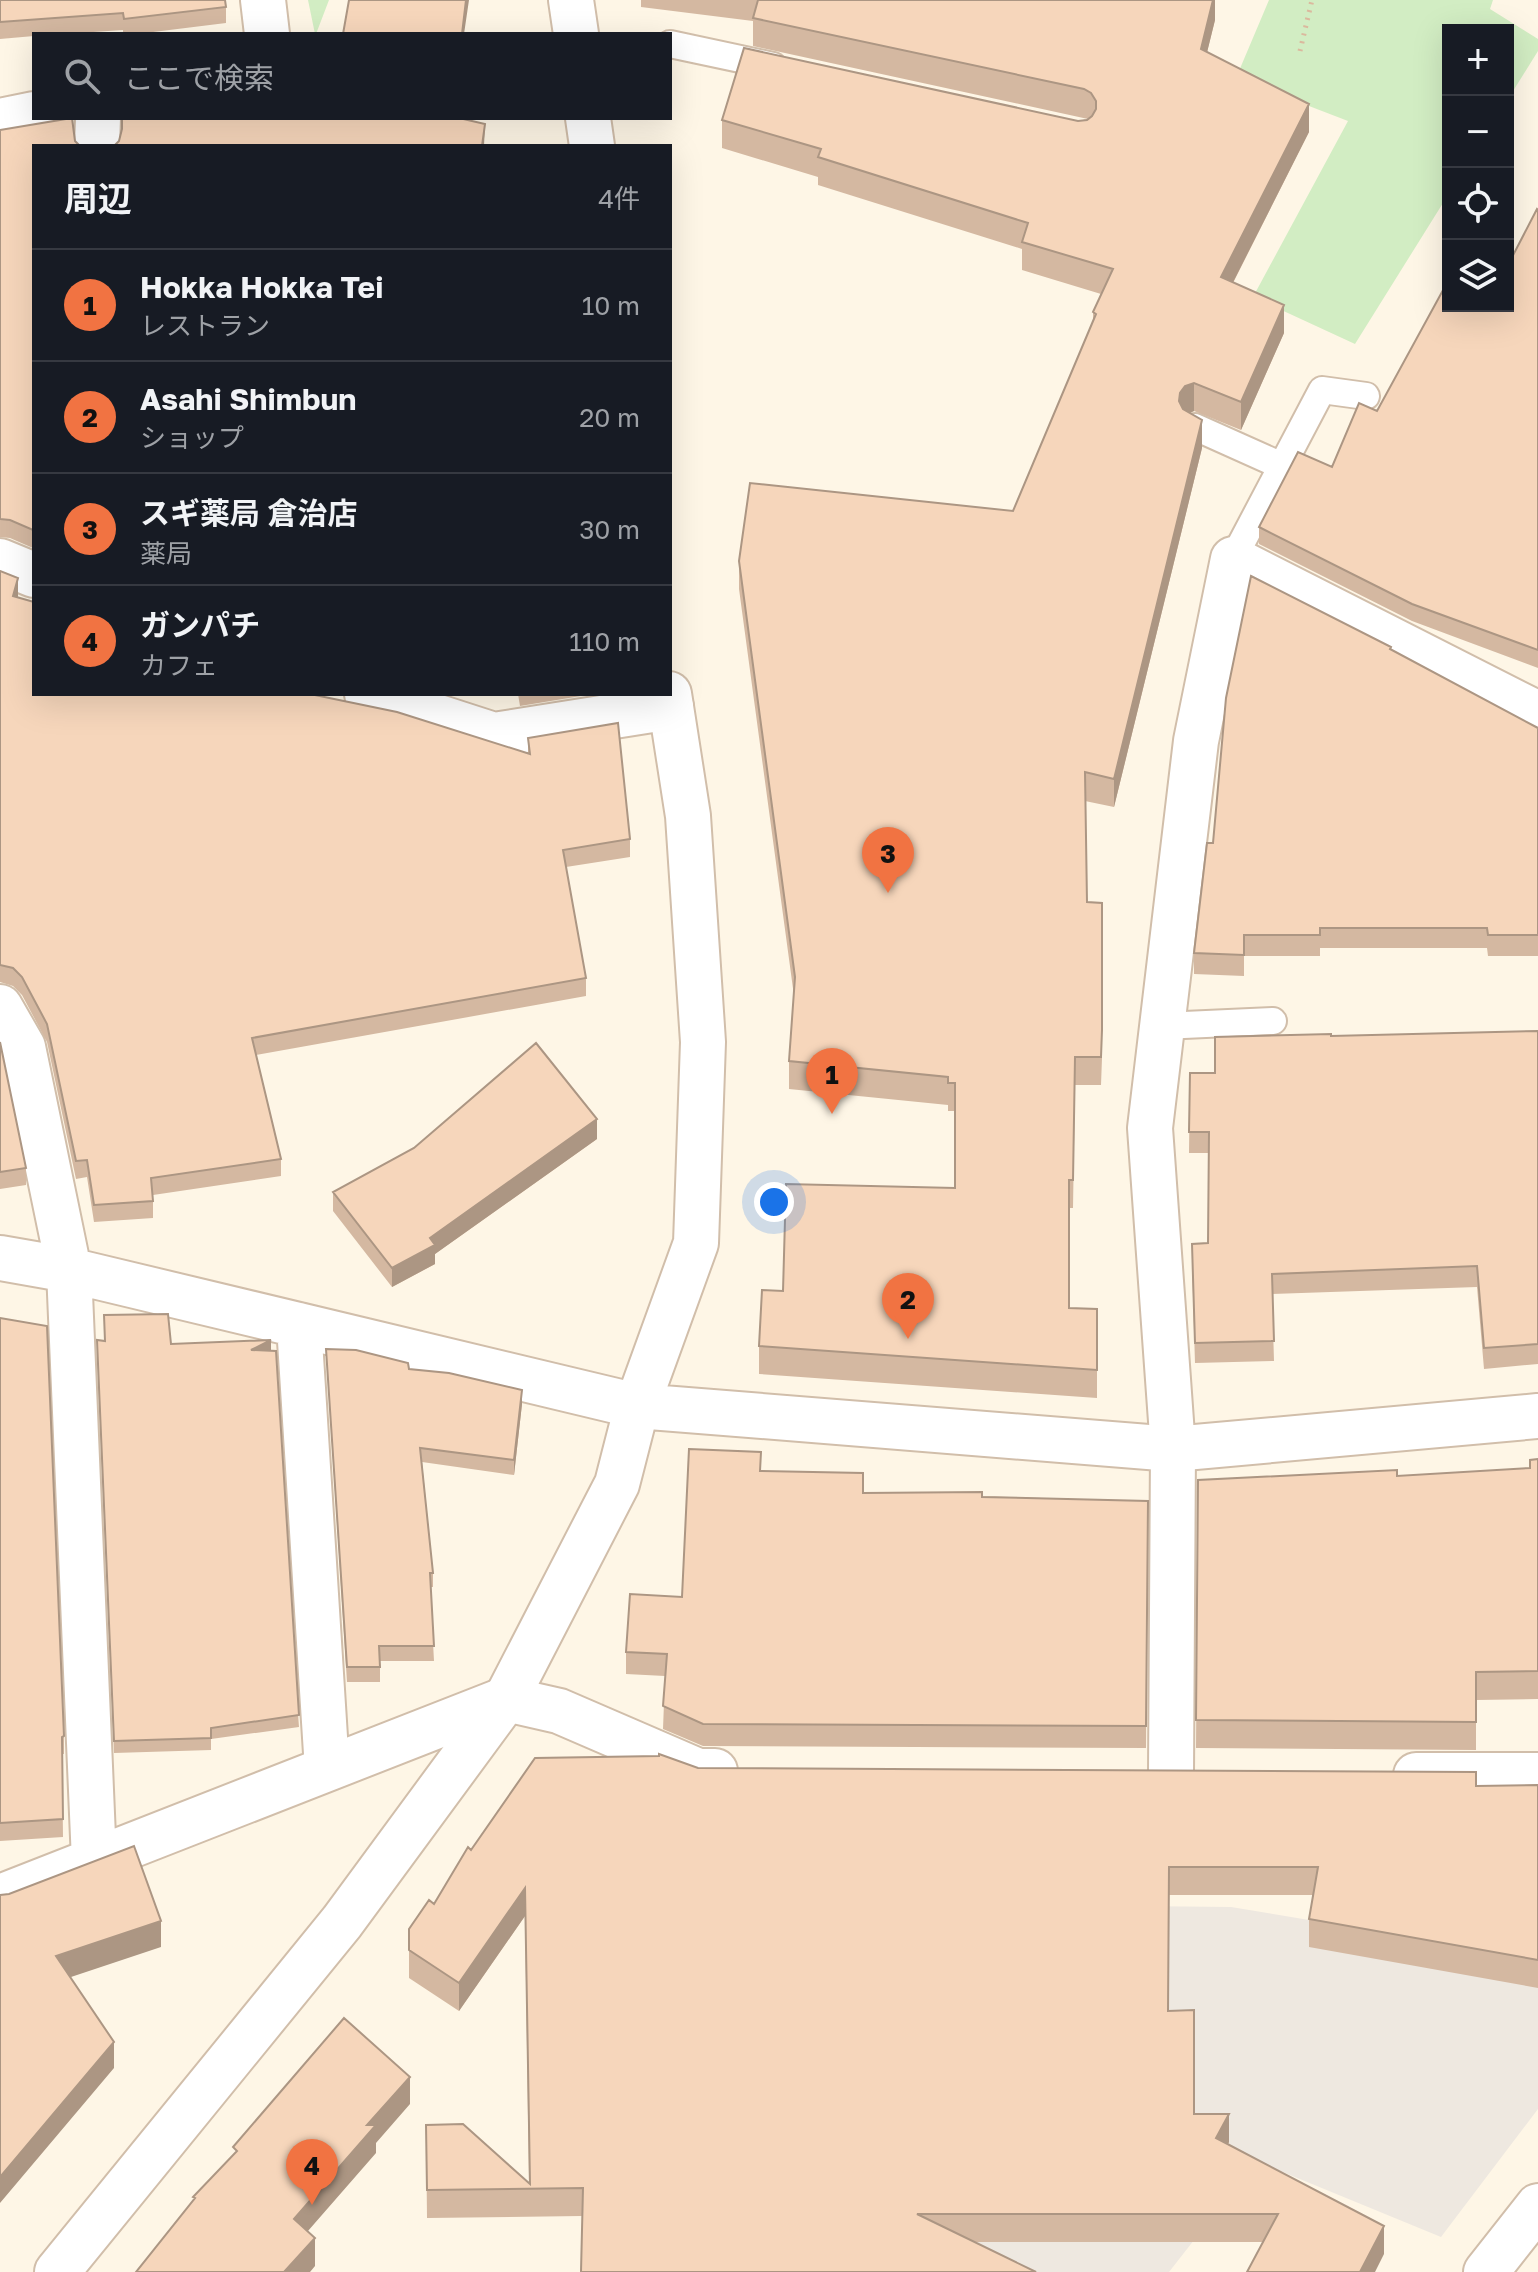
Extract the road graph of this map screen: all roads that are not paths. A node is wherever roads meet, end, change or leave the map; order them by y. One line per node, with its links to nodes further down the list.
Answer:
1 (263, 0): 3 (street)
2 (571, 0): 4 (street)
3 (267, 32)
4 (576, 32)
5 (672, 44): 6 (lane)
6 (792, 71)
7 (32, 114): 10 (street)
8 (98, 120): 11 (street)
9 (588, 120): 12 (street)
10 (0, 121)
11 (97, 144)
12 (592, 144)
13 (1366, 396): 15 (lane)
14 (1195, 427): 15 (lane)
15 (1282, 466): 16 (lane)
16 (1233, 559): 21 (street); 24 (street)
17 (0, 561): 18 (street)
18 (32, 574)
19 (373, 696): 20 (street)
20 (670, 700): 28 (street)
21 (1538, 714)
22 (0, 1007): 26 (street)
23 (1273, 1021): 24 (lane)
24 (1162, 1026): 30 (street)
25 (0, 1258): 26 (street)
26 (69, 1270): 27 (street); 37 (street)
27 (299, 1325): 28 (street); 32 (street)
28 (637, 1406): 30 (street); 31 (street)
29 (1538, 1416): 30 (street)
30 (1173, 1449): 34 (street)
31 (506, 1699): 32 (street); 33 (street); 40 (street)
32 (327, 1769): 37 (street)
33 (761, 1771)
34 (1171, 1774)
35 (1378, 1774): 36 (street)
36 (1538, 1775)
37 (94, 1861): 38 (street)
38 (0, 1897)
39 (1532, 2225): 41 (street)
40 (57, 2272)
41 (1486, 2272)

